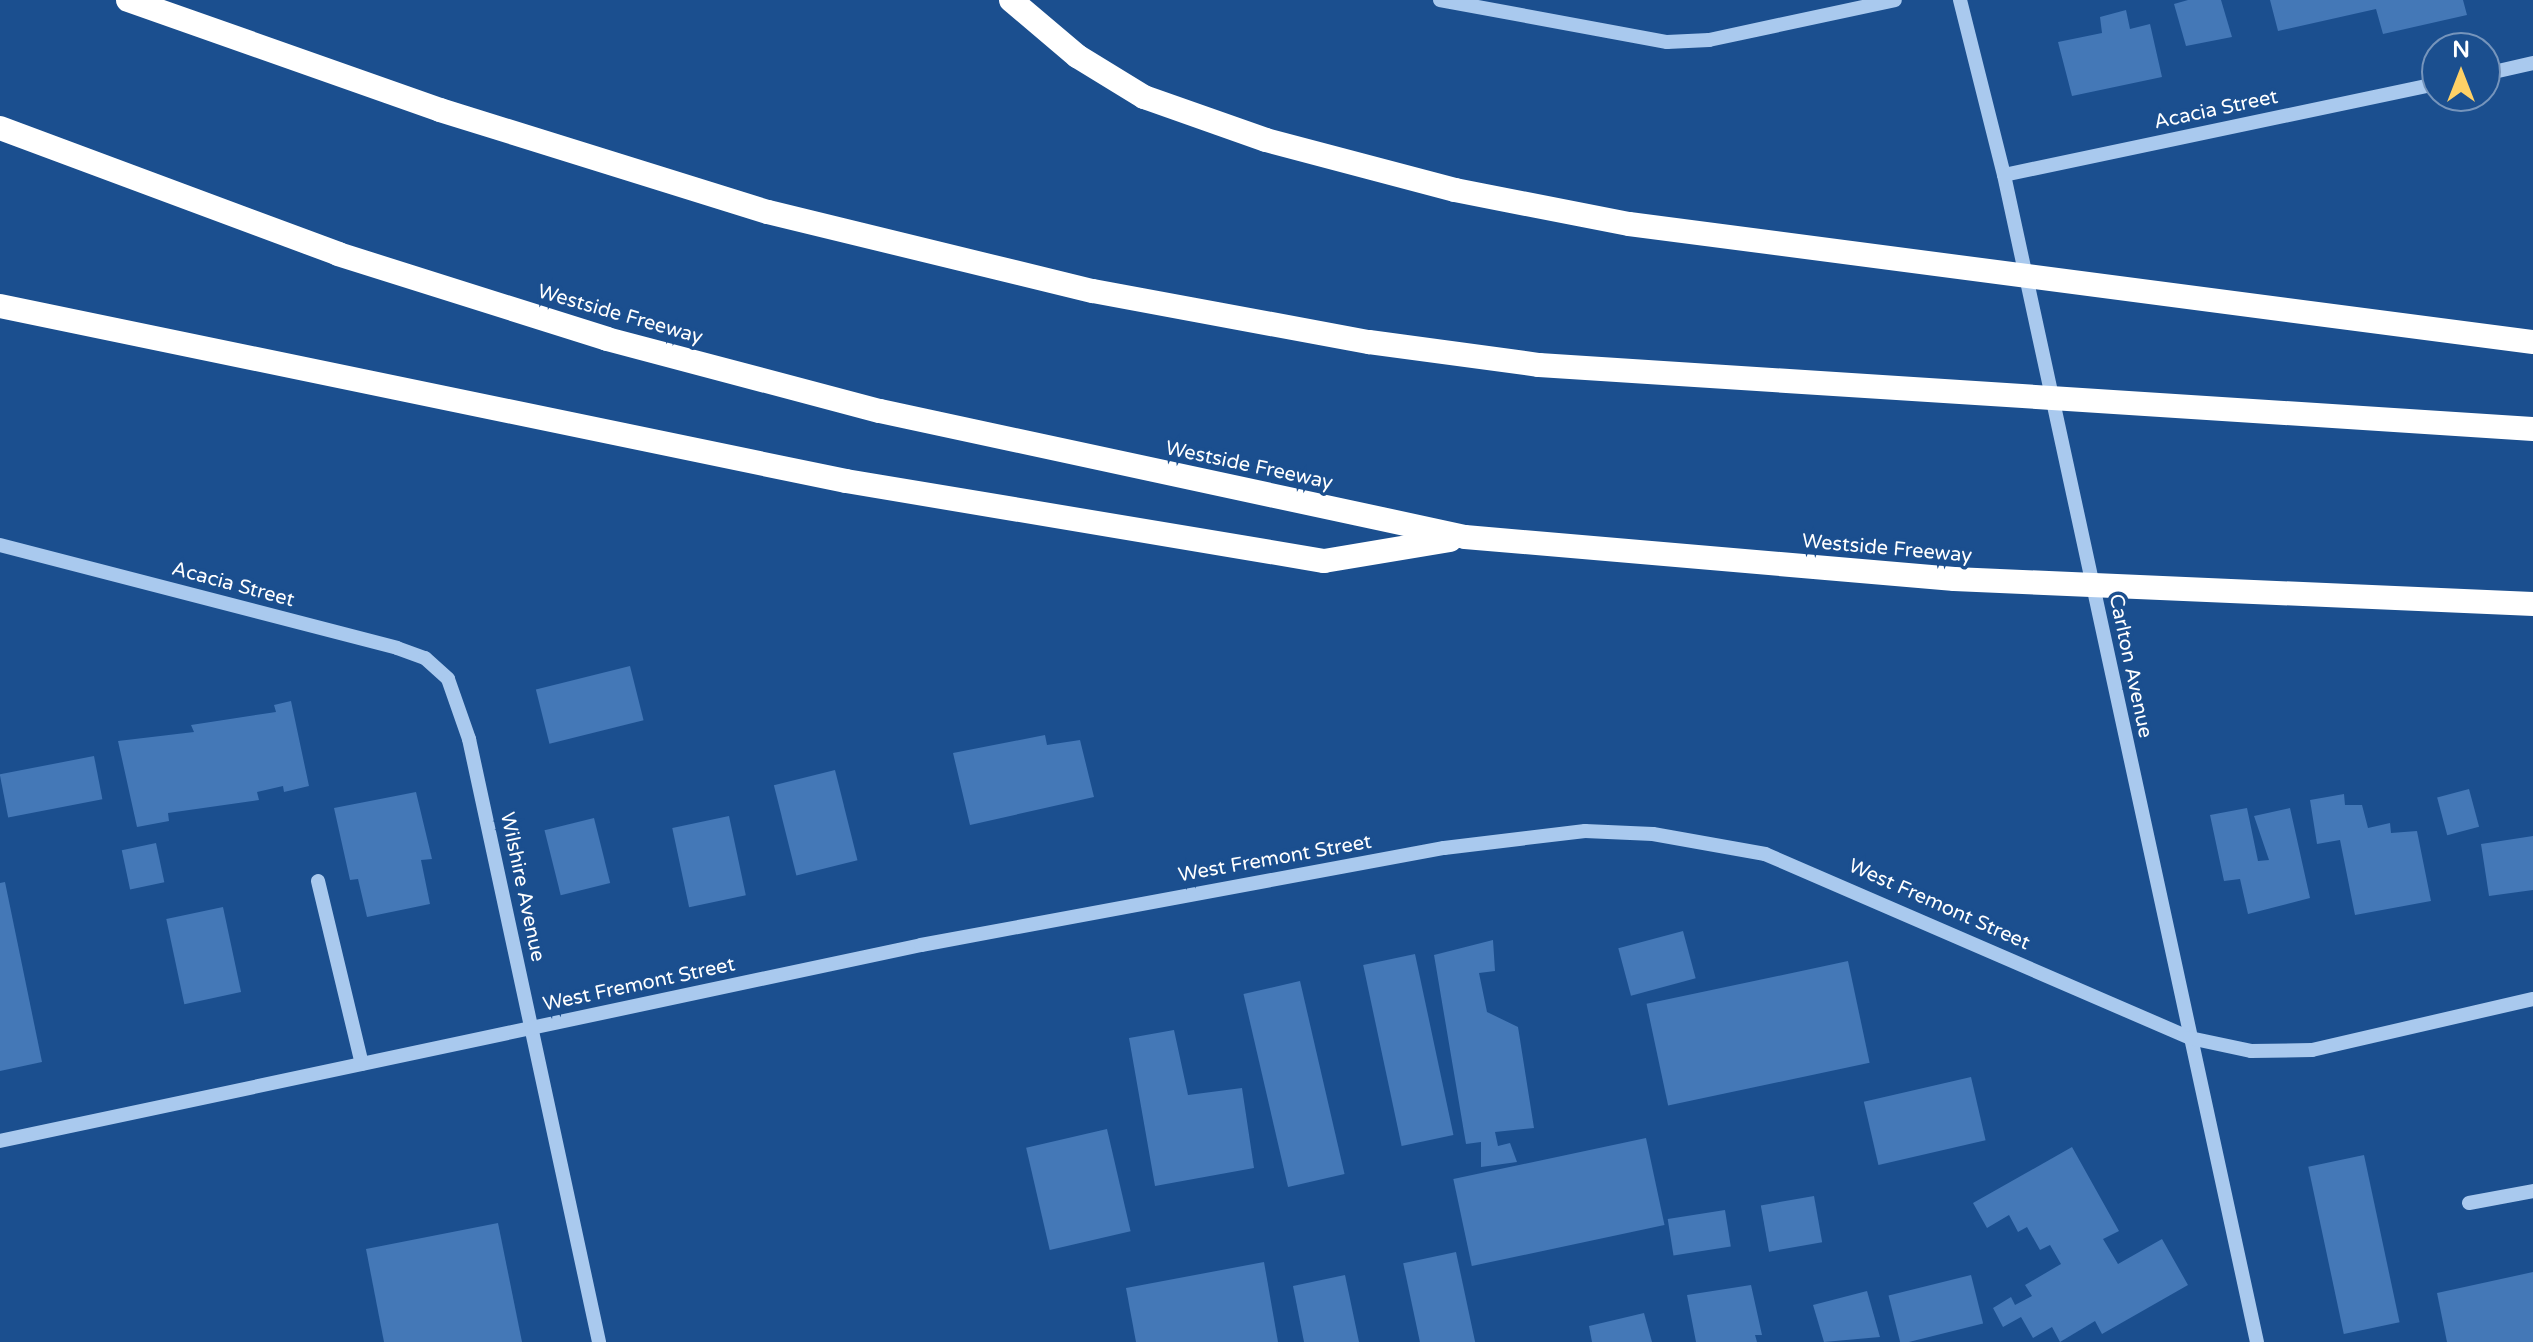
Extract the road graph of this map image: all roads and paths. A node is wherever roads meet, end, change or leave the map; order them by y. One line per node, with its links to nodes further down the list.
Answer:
1 (128, 0): 13 (highway)
2 (1011, 0): 12 (highway)
3 (1440, 0): 4 (street)
4 (1895, 0)
5 (1960, 0): 10 (street, Carlton Avenue)
6 (2533, 63): 7 (street)
7 (2501, 70)
8 (2421, 87): 10 (street, Acacia Street)
9 (0, 128): 14 (highway, Westside Freeway)
10 (2004, 175): 21 (street, Carlton Avenue)
11 (0, 306): 14 (highway)
12 (2533, 342)
13 (2533, 429)
14 (1465, 537): 16 (highway, Westside Freeway)
15 (0, 545): 17 (street, Acacia Street)
16 (2533, 604)
17 (448, 679): 20 (street, Wilshire Avenue)
18 (318, 881): 22 (street)
19 (2533, 999): 21 (street, West Fremont Street)
20 (531, 1028): 21 (street, West Fremont Street); 22 (street, West Fremont Street); 26 (street, Wilshire Avenue)
21 (2190, 1038): 27 (street, Carlton Avenue)
22 (362, 1064): 23 (street, West Fremont Street)
23 (0, 1141)
24 (2533, 1191): 25 (street)
25 (2469, 1203)
26 (599, 1342)
27 (2257, 1342)

